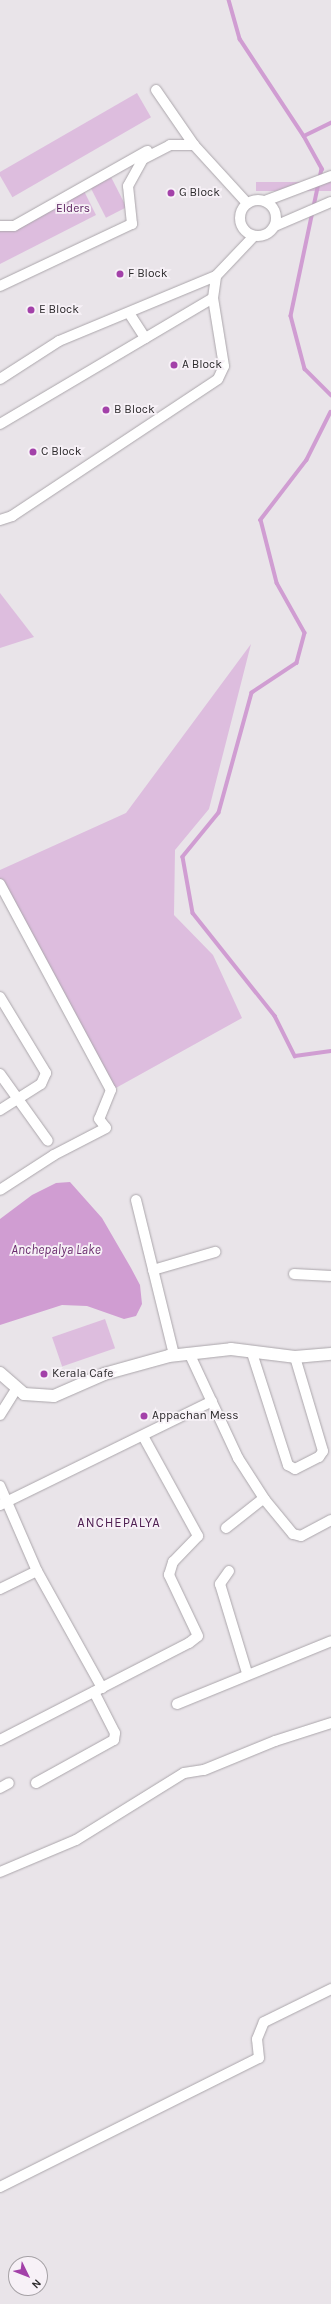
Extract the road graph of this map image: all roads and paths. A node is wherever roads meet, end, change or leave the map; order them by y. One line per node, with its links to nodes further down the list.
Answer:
1 (156, 90): 3 (street)
2 (170, 145): 3 (street); 8 (street); 12 (street)
3 (194, 145): 7 (street)
4 (331, 176): 5 (street)
5 (265, 201): 7 (street); 9 (street)
6 (331, 202): 9 (street)
7 (247, 203): 10 (street)
8 (0, 226)
9 (274, 226): 10 (street)
10 (254, 236): 11 (street)
11 (216, 276): 13 (street); 14 (street)
12 (0, 286)
13 (213, 298): 15 (street); 18 (street)
14 (129, 313): 15 (street); 16 (street)
15 (145, 338): 17 (street)
16 (0, 379)
17 (0, 424)
18 (0, 520)
19 (0, 884): 25 (street)
20 (0, 998): 22 (street)
21 (0, 1074): 22 (street)
22 (19, 1097): 23 (street); 24 (street)
23 (0, 1110)
24 (48, 1141)
25 (0, 1190)
26 (136, 1200): 28 (street)
27 (215, 1252): 28 (street)
28 (153, 1270): 33 (street)
29 (294, 1274): 30 (street)
30 (331, 1276)
31 (252, 1353): 34 (street); 35 (street); 35 (street)
32 (331, 1354): 35 (street)
33 (174, 1355): 34 (street); 37 (street)
34 (190, 1355): 38 (street)
35 (295, 1357)
36 (0, 1373): 37 (street)
37 (17, 1388): 39 (street)
38 (212, 1401): 40 (street); 42 (street)
39 (0, 1415)
40 (143, 1436): 43 (street); 51 (street)
41 (0, 1486): 43 (street)
42 (264, 1498): 44 (street); 45 (street)
43 (3, 1504): 46 (street)
44 (331, 1520)
45 (226, 1528)
46 (37, 1571): 48 (street); 51 (street)
47 (229, 1571): 50 (street)
48 (0, 1590)
49 (331, 1641): 50 (street)
50 (247, 1673): 52 (street)
51 (98, 1690): 54 (street); 55 (street)
52 (177, 1704)
53 (331, 1722): 56 (street)
54 (0, 1740)
55 (36, 1783)
56 (0, 1872)
57 (331, 1989): 58 (street)
58 (0, 2187)

